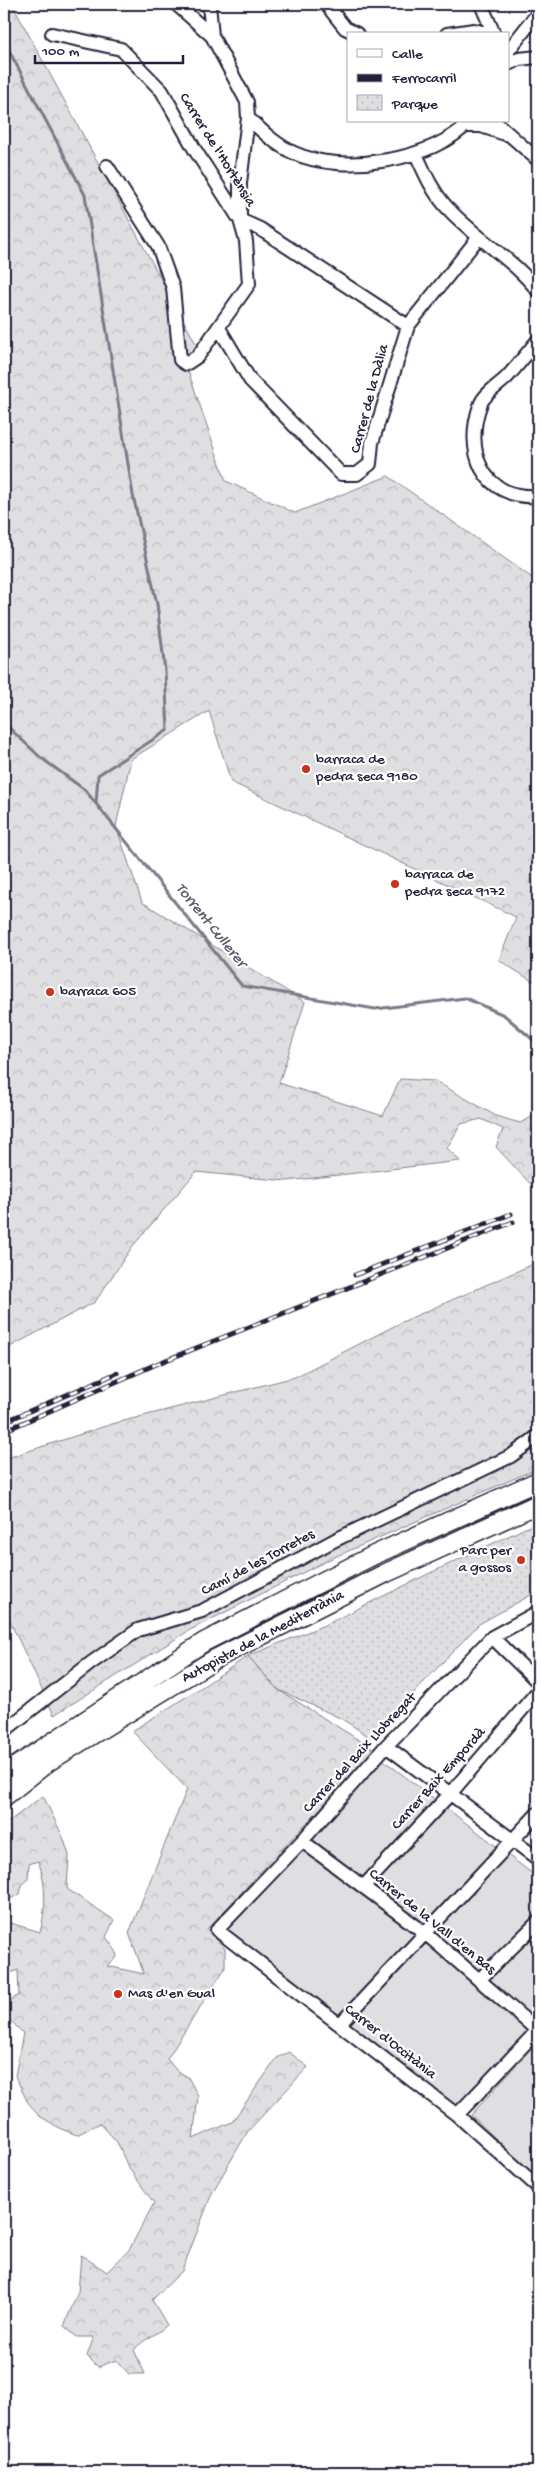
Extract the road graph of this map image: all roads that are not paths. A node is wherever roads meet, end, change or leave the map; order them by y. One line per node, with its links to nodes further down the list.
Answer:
1 (176, 4): 11 (street)
2 (209, 4): 11 (street)
3 (326, 4): 6 (street)
4 (481, 4): 9 (street)
5 (538, 13): 12 (street)
6 (353, 32)
7 (460, 32): 8 (street)
8 (483, 32)
9 (491, 32)
10 (52, 34): 26 (street, Carrer de l'Hortènsia)
11 (212, 36): 15 (street)
12 (510, 48)
13 (538, 57): 14 (street)
14 (510, 63)
15 (248, 118): 22 (street); 26 (street)
16 (495, 122): 19 (street)
17 (504, 122): 19 (street)
18 (468, 123): 19 (street); 20 (street)
19 (512, 137): 23 (street)
20 (437, 143): 21 (street); 25 (street)
21 (416, 154): 22 (street); 25 (street)
22 (390, 159): 25 (street)
23 (538, 160)
24 (107, 166): 30 (street)
25 (430, 183): 27 (street)
26 (240, 220): 29 (street, Carrer de l'Hortènsia); 30 (street)
27 (479, 237): 28 (street); 29 (street, Carrer de la Dàlia)
28 (538, 291)
29 (408, 326): 30 (street, Carrer de la Dàlia)
30 (219, 328)
31 (538, 340): 32 (street)
32 (538, 496)
33 (538, 1436): 40 (street, Camí de les Torretes)
34 (538, 1481): 42 (highway, Autopista de la Mediterrània)
35 (538, 1504): 44 (highway, Autopista de la Mediterrània)
36 (538, 1612): 37 (street, Carrer del Baix Llobregat)
37 (492, 1637): 38 (street); 41 (street, Carrer del Baix Llobregat)
38 (538, 1682)
39 (538, 1691): 43 (street, Carrer Baix Empordà)
40 (4, 1731)
41 (386, 1746): 43 (street); 47 (street, Carrer del Baix Llobregat)
42 (4, 1774)
43 (450, 1794): 46 (street); 49 (street, Carrer Baix Empordà)
44 (4, 1797)
45 (538, 1813): 46 (street)
46 (513, 1840): 48 (street); 52 (street)
47 (302, 1841): 49 (street, Carrer de la Vall d'en Bas); 51 (street, Carrer del Baix Llobregat)
48 (538, 1860)
49 (363, 1887): 52 (street, Carrer de la Vall d'en Bas)
50 (538, 1922): 53 (street)
51 (218, 1930): 54 (street, Carrer d'Occitània)
52 (425, 1933): 53 (street, Carrer de la Vall d'en Bas); 54 (street)
53 (479, 1980): 55 (street, Carrer de la Vall d'en Bas)
54 (340, 2024): 56 (street, Carrer d'Occitània)
55 (538, 2031): 56 (street)
56 (457, 2115): 57 (street, Carrer d'Occitània)
57 (538, 2187)

